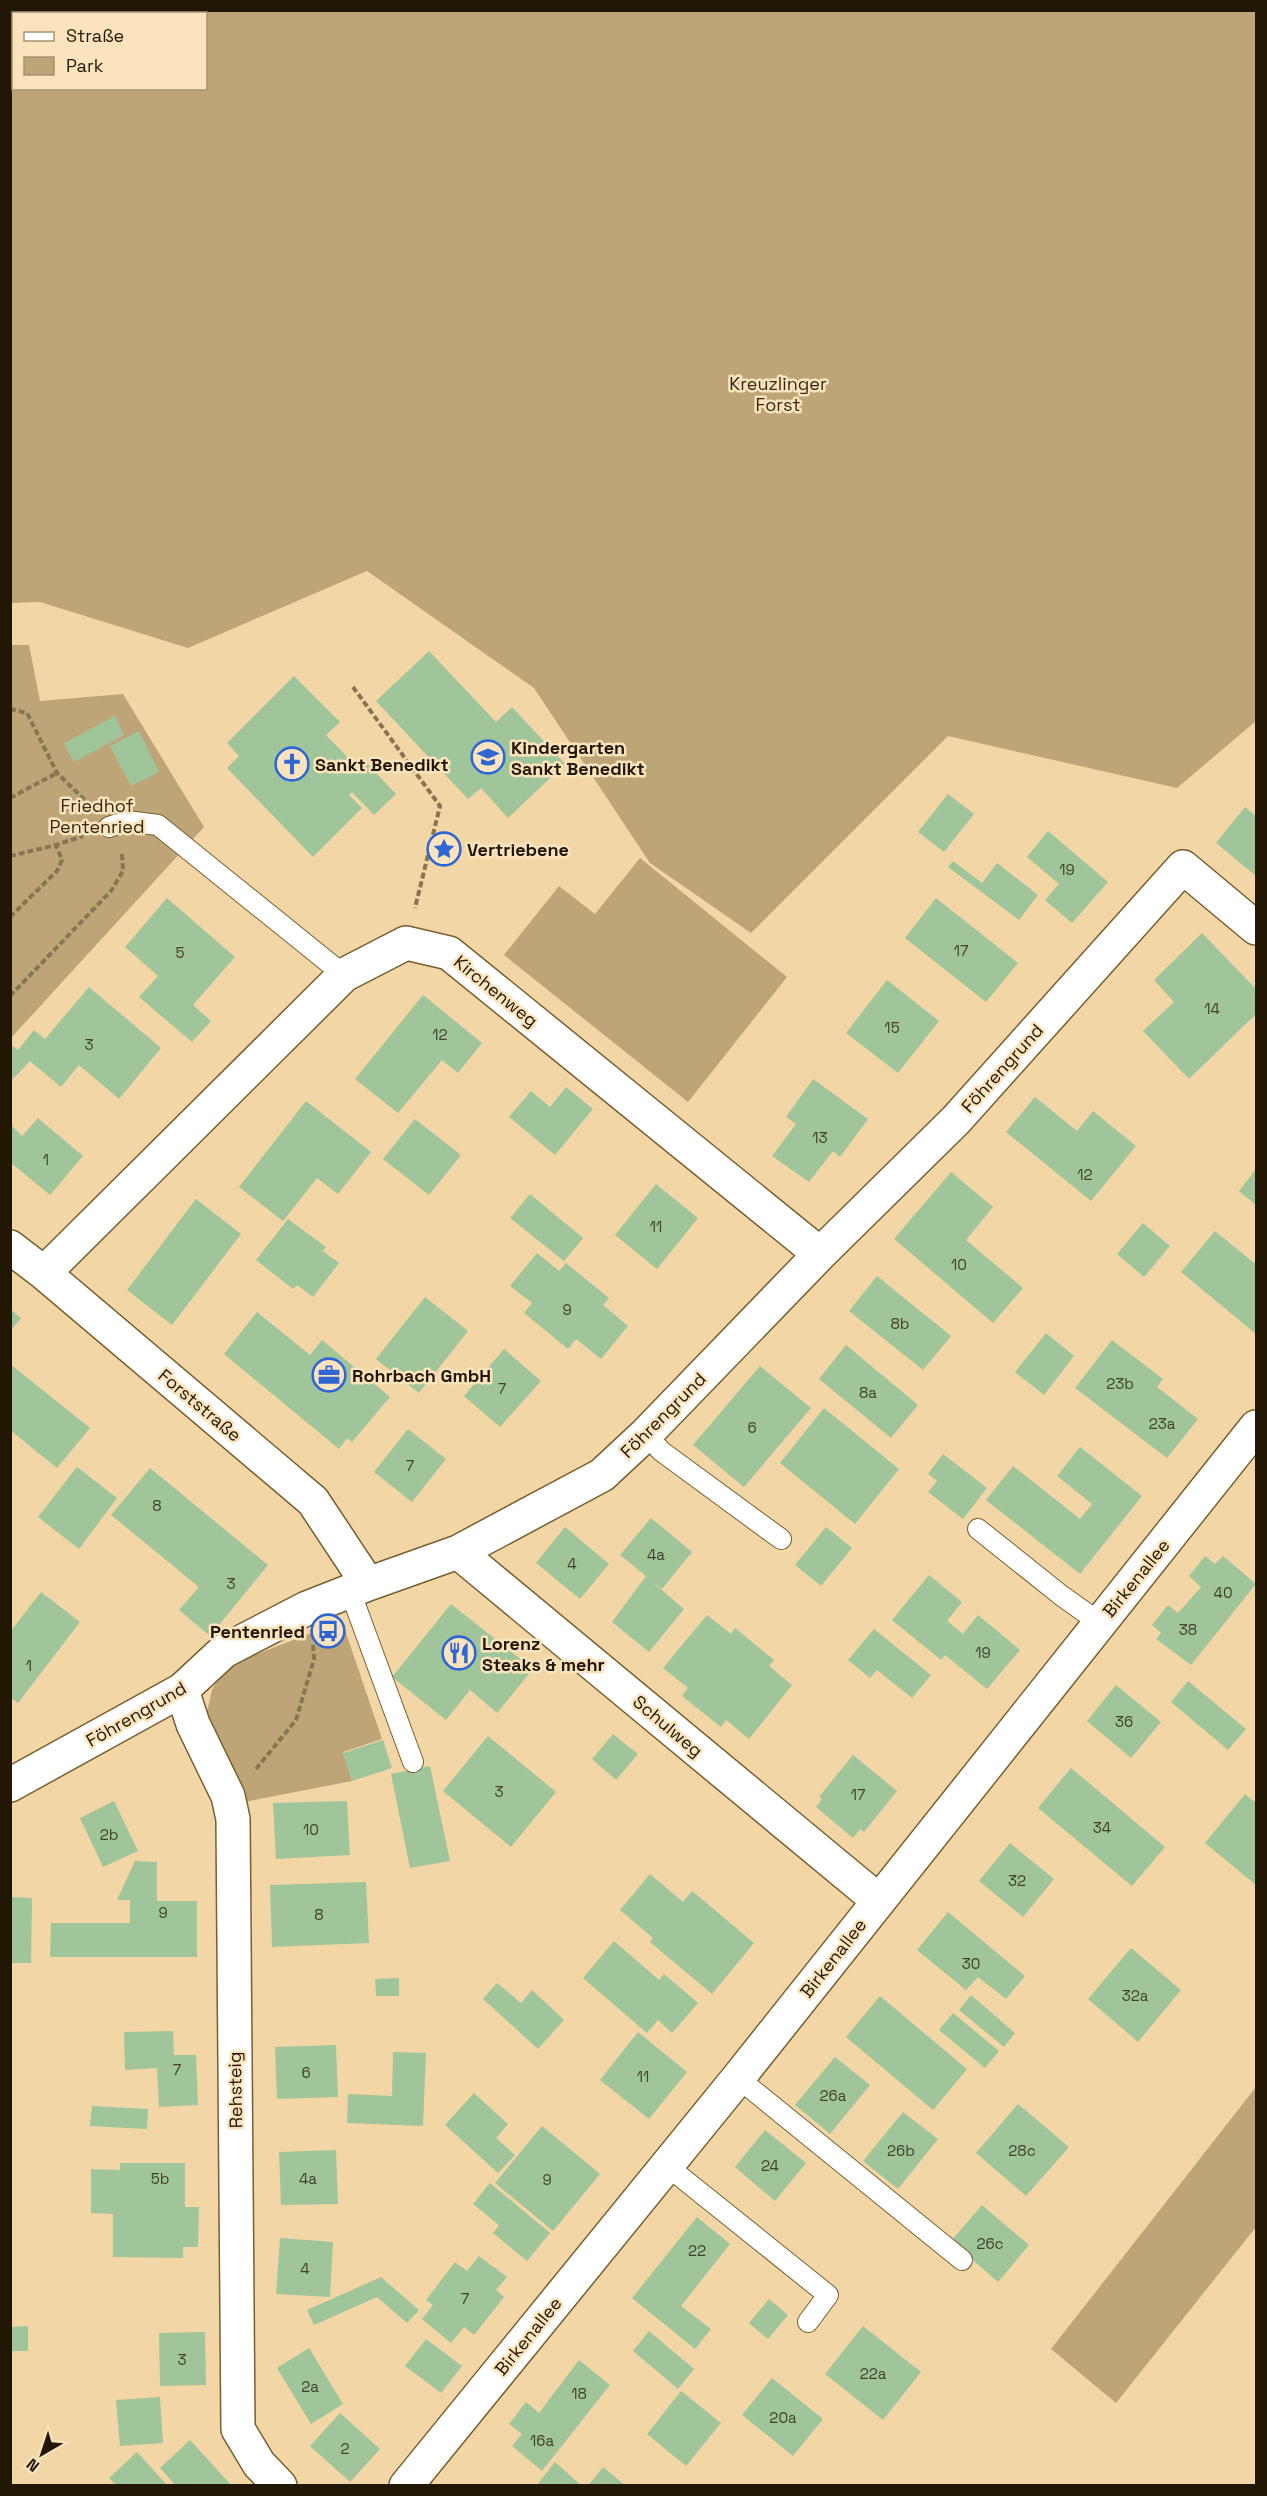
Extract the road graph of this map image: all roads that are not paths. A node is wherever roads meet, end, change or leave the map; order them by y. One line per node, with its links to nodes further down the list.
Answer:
1 (109, 827): 3 (lane)
2 (1257, 928): 5 (street, Föhrengrund)
3 (344, 975): 5 (street, Kirchenweg); 6 (street)
4 (10, 1247): 6 (street, Forststraße)
5 (820, 1254): 8 (street, Föhrengrund)
6 (45, 1273): 12 (street, Forststraße)
7 (1257, 1427): 13 (street, Birkenallee)
8 (646, 1434): 10 (lane); 11 (street, Föhrengrund)
9 (978, 1529): 13 (lane)
10 (781, 1539)
11 (458, 1552): 12 (street, Föhrengrund); 17 (street, Schulweg)
12 (359, 1587): 14 (street, Föhrengrund); 15 (lane)
13 (1100, 1623): 17 (street, Birkenallee)
14 (182, 1690): 16 (street, Föhrengrund); 22 (street, Rehsteig)
15 (413, 1762)
16 (10, 1785)
17 (879, 1901): 18 (street, Birkenallee)
18 (738, 2078): 19 (street, Birkenallee); 20 (lane)
19 (666, 2164): 21 (lane); 23 (street, Birkenallee)
20 (962, 2260)
21 (808, 2322)
22 (280, 2486)
23 (406, 2486)

